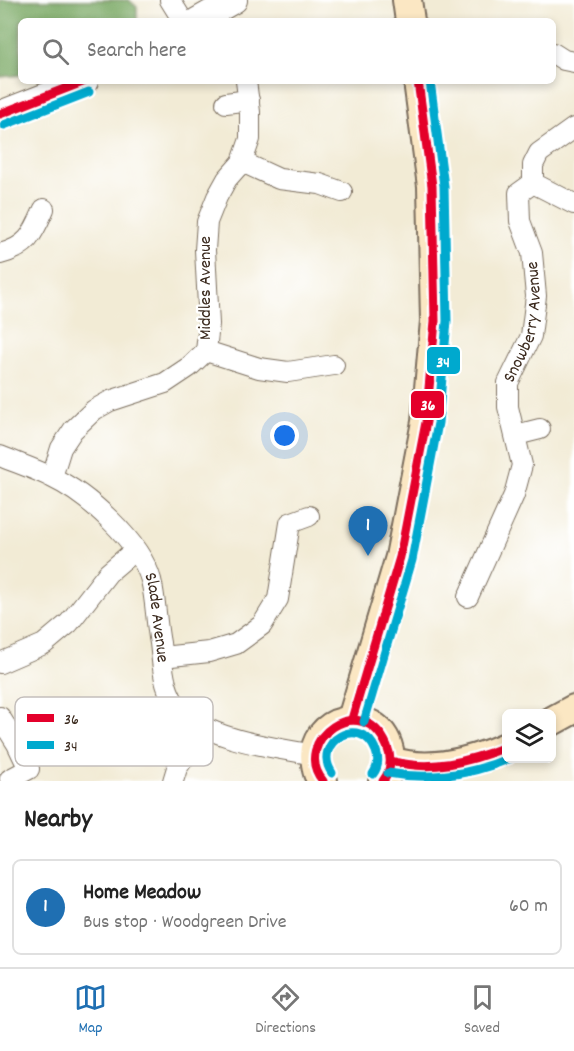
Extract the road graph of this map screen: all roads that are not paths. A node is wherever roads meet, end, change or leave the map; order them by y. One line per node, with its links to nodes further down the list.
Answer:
1 (170, 0): 4 (street)
2 (234, 0): 5 (street)
3 (406, 0): 6 (main road)
4 (181, 18)
5 (202, 18)
6 (409, 18)
7 (556, 55): 8 (street)
8 (574, 62)
9 (77, 84): 13 (street)
10 (418, 84): 35 (main road)
11 (247, 91): 12 (street, Middles Avenue); 15 (street, Middles Avenue)
12 (226, 103)
13 (0, 114)
14 (574, 128): 16 (street, Snowberry Avenue)
15 (243, 162): 17 (street); 21 (street, Middles Avenue)
16 (532, 183): 18 (street); 24 (street, Snowberry Avenue)
17 (342, 192)
18 (574, 204)
19 (44, 209): 20 (street)
20 (0, 254)
21 (206, 351): 22 (street); 26 (street, Middles Avenue)
22 (334, 365)
23 (540, 429): 24 (street)
24 (516, 435): 29 (street, Snowberry Avenue)
25 (0, 456): 26 (street, Slade Avenue)
26 (52, 477): 28 (street, Slade Avenue)
27 (309, 516): 30 (street)
28 (135, 550): 30 (street, Slade Avenue); 31 (street)
29 (468, 597)
30 (162, 657): 32 (street, Slade Avenue)
31 (0, 663)
32 (172, 697)
33 (574, 709): 36 (main road)
34 (0, 717): 38 (street)
35 (352, 719): 42 (main road); 43 (main road)
36 (556, 719)
37 (213, 731): 42 (street, Slade Avenue)
38 (15, 741)
39 (502, 749): 43 (main road)
40 (28, 766): 44 (street)
41 (178, 766): 45 (street)
42 (319, 768)
43 (387, 771)
44 (10, 779)
45 (173, 781)

